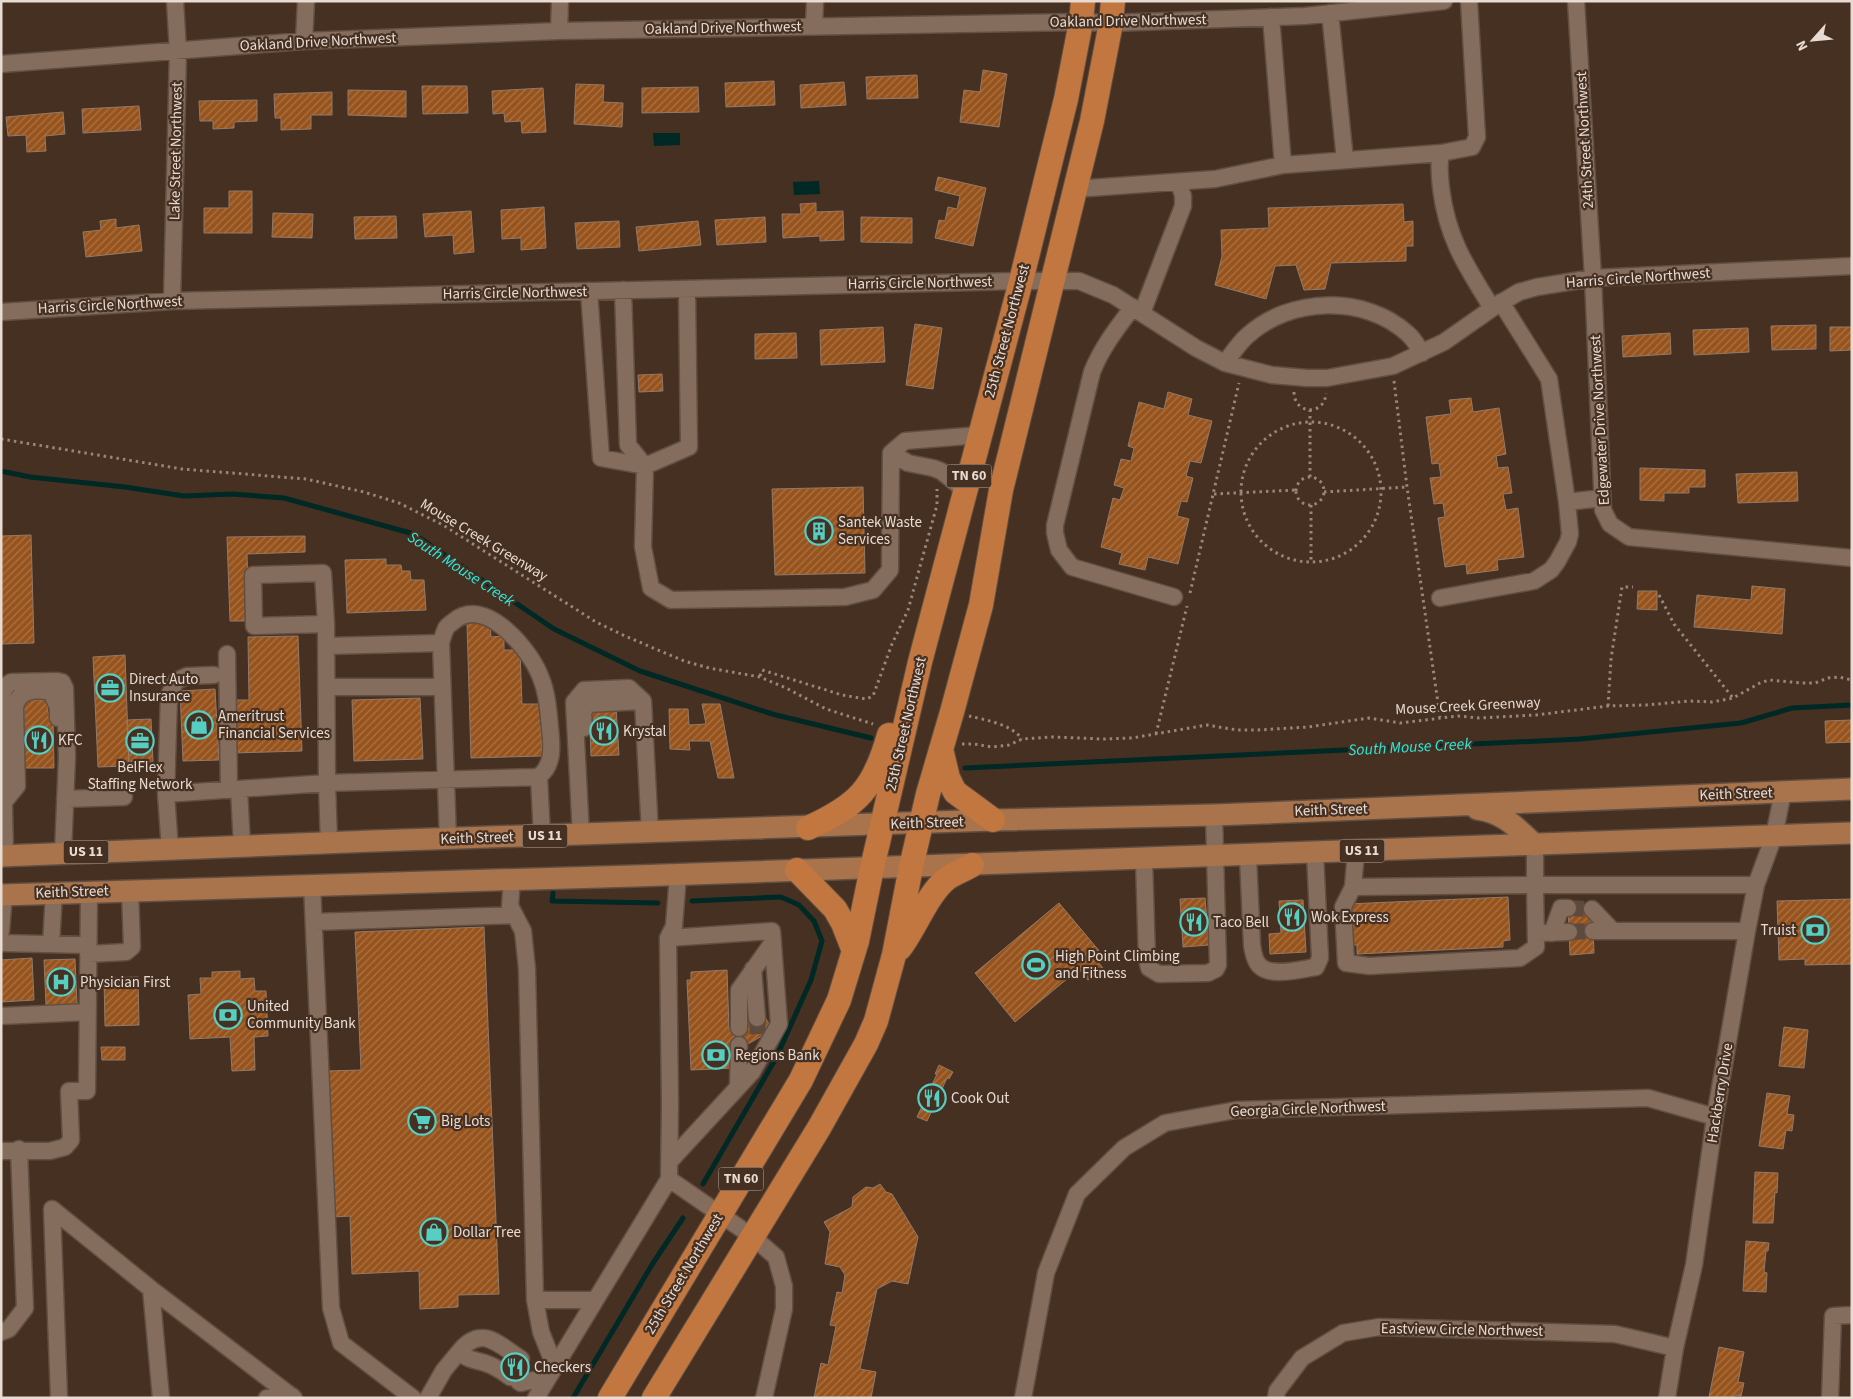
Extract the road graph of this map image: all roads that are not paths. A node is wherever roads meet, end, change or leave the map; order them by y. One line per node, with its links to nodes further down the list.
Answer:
1 (175, 1): 15 (street, Lake Street Northwest)
2 (306, 1): 14 (street)
3 (560, 1): 13 (street)
4 (815, 1): 12 (street)
5 (1444, 1): 10 (street, Oakland Drive Northwest)
6 (1469, 1): 17 (street)
7 (1576, 1): 23 (street, 24th Street Northwest)
8 (1082, 12): 9 (street, Oakland Drive Northwest); 12 (street, Oakland Drive Northwest); 24 (highway, 25th Street Northwest / TN 60)
9 (1112, 12): 11 (street, Oakland Drive Northwest); 21 (highway, 25th Street Northwest / TN 60)
10 (1330, 13): 11 (street, Oakland Drive Northwest); 18 (street)
11 (1271, 17): 19 (street)
12 (814, 27): 13 (street, Oakland Drive Northwest)
13 (559, 31): 14 (street, Oakland Drive Northwest)
14 (304, 41): 15 (street, Oakland Drive Northwest)
15 (178, 51): 16 (street, Oakland Drive Northwest); 29 (street, Lake Street Northwest)
16 (1, 64)
17 (1441, 153): 18 (street); 30 (street)
18 (1345, 160): 19 (street)
19 (1283, 164): 20 (street)
20 (1179, 182): 21 (street); 31 (street)
21 (1075, 189): 25 (highway, 25th Street Northwest / TN 60)
22 (1852, 266): 23 (street, Harris Circle Northwest)
23 (1593, 278): 30 (street, Harris Circle Northwest); 39 (street, Edgewater Drive Northwest)
24 (1021, 281): 25 (street, Harris Circle Northwest); 26 (street, Harris Circle Northwest); 35 (highway, 25th Street Northwest / TN 60)
25 (1052, 281): 31 (street, Harris Circle Northwest); 52 (highway, 25th Street Northwest / TN 60)
26 (687, 289): 27 (street, Harris Circle Northwest); 37 (street)
27 (623, 290): 28 (street, Harris Circle Northwest); 37 (street)
28 (589, 291): 29 (street, Harris Circle Northwest); 37 (street)
29 (172, 301): 32 (street, Harris Circle Northwest)
30 (1497, 305): 33 (street, Harris Circle Northwest); 40 (street)
31 (1138, 310): 34 (street, Harris Circle Northwest); 42 (street)
32 (1, 312)
33 (1422, 353): 34 (street, Harris Circle Northwest); 34 (street)
34 (1225, 363)
35 (980, 435): 36 (street); 38 (highway, 25th Street Northwest / TN 60)
36 (891, 453): 37 (street); 38 (street)
37 (645, 466)
38 (966, 491): 48 (highway, 25th Street Northwest / TN 60)
39 (1602, 498): 40 (street); 41 (street, Edgewater Drive Northwest)
40 (1567, 502): 43 (street)
41 (1852, 558)
42 (1174, 597)
43 (1440, 598)
44 (326, 624): 44 (street); 46 (street)
45 (441, 643): 46 (street); 50 (street); 53 (street)
46 (327, 646): 51 (street)
47 (227, 654): 56 (street)
48 (920, 662): 66 (highway, 25th Street Northwest / TN 60); 67 (highway)
49 (214, 675): 59 (street)
50 (442, 686): 51 (street); 54 (street)
51 (328, 687): 55 (street)
52 (952, 747): 64 (highway); 65 (highway, 25th Street Northwest / TN 60)
53 (538, 777): 54 (street); 71 (street)
54 (445, 780): 55 (street); 73 (street)
55 (327, 783): 56 (street); 74 (street)
56 (234, 789): 59 (street); 76 (street)
57 (1852, 789): 58 (main road, Keith Street / US 11)
58 (1783, 792): 62 (main road, Keith Street / US 11); 72 (street, Hackberry Drive)
59 (166, 794): 77 (street)
60 (124, 797): 61 (street)
61 (65, 799): 80 (street); 84 (street)
62 (1443, 806): 63 (main road, Keith Street / US 11); 75 (main road)
63 (1214, 815): 64 (main road, Keith Street / US 11); 83 (street)
64 (993, 820): 65 (main road, Keith Street / US 11)
65 (921, 823): 66 (main road, Keith Street / US 11); 87 (highway, 25th Street Northwest / TN 60)
66 (883, 825): 67 (main road, Keith Street / US 11); 88 (highway, 25th Street Northwest / TN 60)
67 (808, 828): 68 (main road, Keith Street / US 11)
68 (650, 833): 70 (main road, Keith Street / US 11); 70 (street)
69 (1852, 833): 72 (main road, Keith Street / US 11)
70 (582, 835): 71 (main road, Keith Street / US 11)
71 (542, 836): 73 (main road, Keith Street / US 11)
72 (1774, 836): 75 (main road, Keith Street / US 11); 94 (street, Hackberry Drive)
73 (448, 839): 74 (main road, Keith Street / US 11)
74 (329, 843): 76 (main road, Keith Street / US 11)
75 (1535, 845): 79 (main road, Keith Street / US 11); 93 (street)
76 (242, 846): 77 (main road, Keith Street / US 11)
77 (170, 849): 78 (main road, Keith Street / US 11)
78 (98, 852): 80 (main road, Keith Street / US 11); 84 (main road)
79 (1356, 852): 81 (main road, Keith Street / US 11); 95 (street)
80 (63, 853): 84 (main road, Keith Street / US 11)
81 (1315, 853): 82 (main road, Keith Street / US 11); 82 (street)
82 (1248, 857): 83 (main road, Keith Street / US 11)
83 (1215, 858): 85 (main road, Keith Street / US 11); 85 (street)
84 (2, 860)
85 (1144, 860): 86 (main road, Keith Street / US 11)
86 (972, 865): 87 (main road, Keith Street / US 11); 116 (highway)
87 (911, 867): 88 (main road, Keith Street / US 11); 116 (highway, 25th Street Northwest / TN 60)
88 (872, 868): 89 (main road, Keith Street / US 11); 115 (highway, 25th Street Northwest / TN 60)
89 (797, 870): 90 (main road, Keith Street / US 11); 115 (highway)
90 (678, 875): 91 (main road, Keith Street / US 11); 110 (street)
91 (512, 880): 92 (main road, Keith Street / US 11); 102 (street)
92 (312, 885): 96 (main road, Keith Street / US 11); 103 (street)
93 (1535, 885): 94 (street); 95 (street); 109 (street)
94 (1756, 885): 105 (street, Hackberry Drive)
95 (1354, 887): 109 (street)
96 (130, 890): 97 (main road, Keith Street / US 11); 114 (street)
97 (89, 892): 98 (main road, Keith Street / US 11); 114 (street)
98 (54, 893): 99 (main road, Keith Street / US 11); 113 (street)
99 (2, 895): 106 (street)
100 (1568, 908): 109 (street)
101 (1592, 908): 104 (street)
102 (515, 915): 103 (street); 133 (street)
103 (314, 922): 145 (street)
104 (1613, 931): 105 (street); 108 (street)
105 (1747, 931): 125 (street, Hackberry Drive)
106 (1, 932)
107 (1569, 932): 109 (street)
108 (1593, 932)
109 (1544, 933)
110 (668, 938): 111 (street); 128 (street)
111 (773, 942): 117 (street); 124 (street)
112 (1, 943): 113 (street)
113 (50, 944): 114 (street)
114 (88, 949): 118 (street)
115 (854, 951): 130 (highway, 25th Street Northwest / TN 60)
116 (894, 955): 131 (highway, 25th Street Northwest / TN 60)
117 (754, 969): 120 (street); 121 (street)
118 (88, 1012): 119 (street); 126 (street)
119 (1, 1016)
120 (757, 1018)
121 (739, 1028)
122 (758, 1038): 124 (street)
123 (739, 1045): 124 (street)
124 (738, 1087): 128 (street)
125 (1715, 1117): 137 (street, Hackberry Drive); 150 (street, Georgia Circle Northwest)
126 (19, 1149): 127 (street); 136 (street)
127 (1, 1151)
128 (670, 1161): 129 (street)
129 (669, 1179): 130 (street); 134 (street)
130 (720, 1213): 131 (street); 147 (highway, 25th Street Northwest / TN 60)
131 (754, 1237): 148 (highway, 25th Street Northwest / TN 60); 149 (street)
132 (151, 1289): 141 (street); 142 (street); 143 (street)
133 (535, 1300): 134 (street); 139 (street)
134 (595, 1300): 139 (street)
135 (1852, 1315): 153 (street)
136 (1, 1332)
137 (1675, 1348): 151 (street, Eastview Circle Northwest); 152 (street, Hackberry Drive)
138 (459, 1352): 140 (street); 140 (street); 146 (street)
139 (555, 1367): 140 (street)
140 (528, 1384)
141 (293, 1397): 144 (street)
142 (59, 1398)
143 (161, 1398)
144 (267, 1398)
145 (413, 1398)
146 (428, 1398)
147 (610, 1398)
148 (654, 1398)
149 (764, 1398)
150 (1023, 1398)
151 (1276, 1398)
152 (1668, 1398)
153 (1830, 1398)

